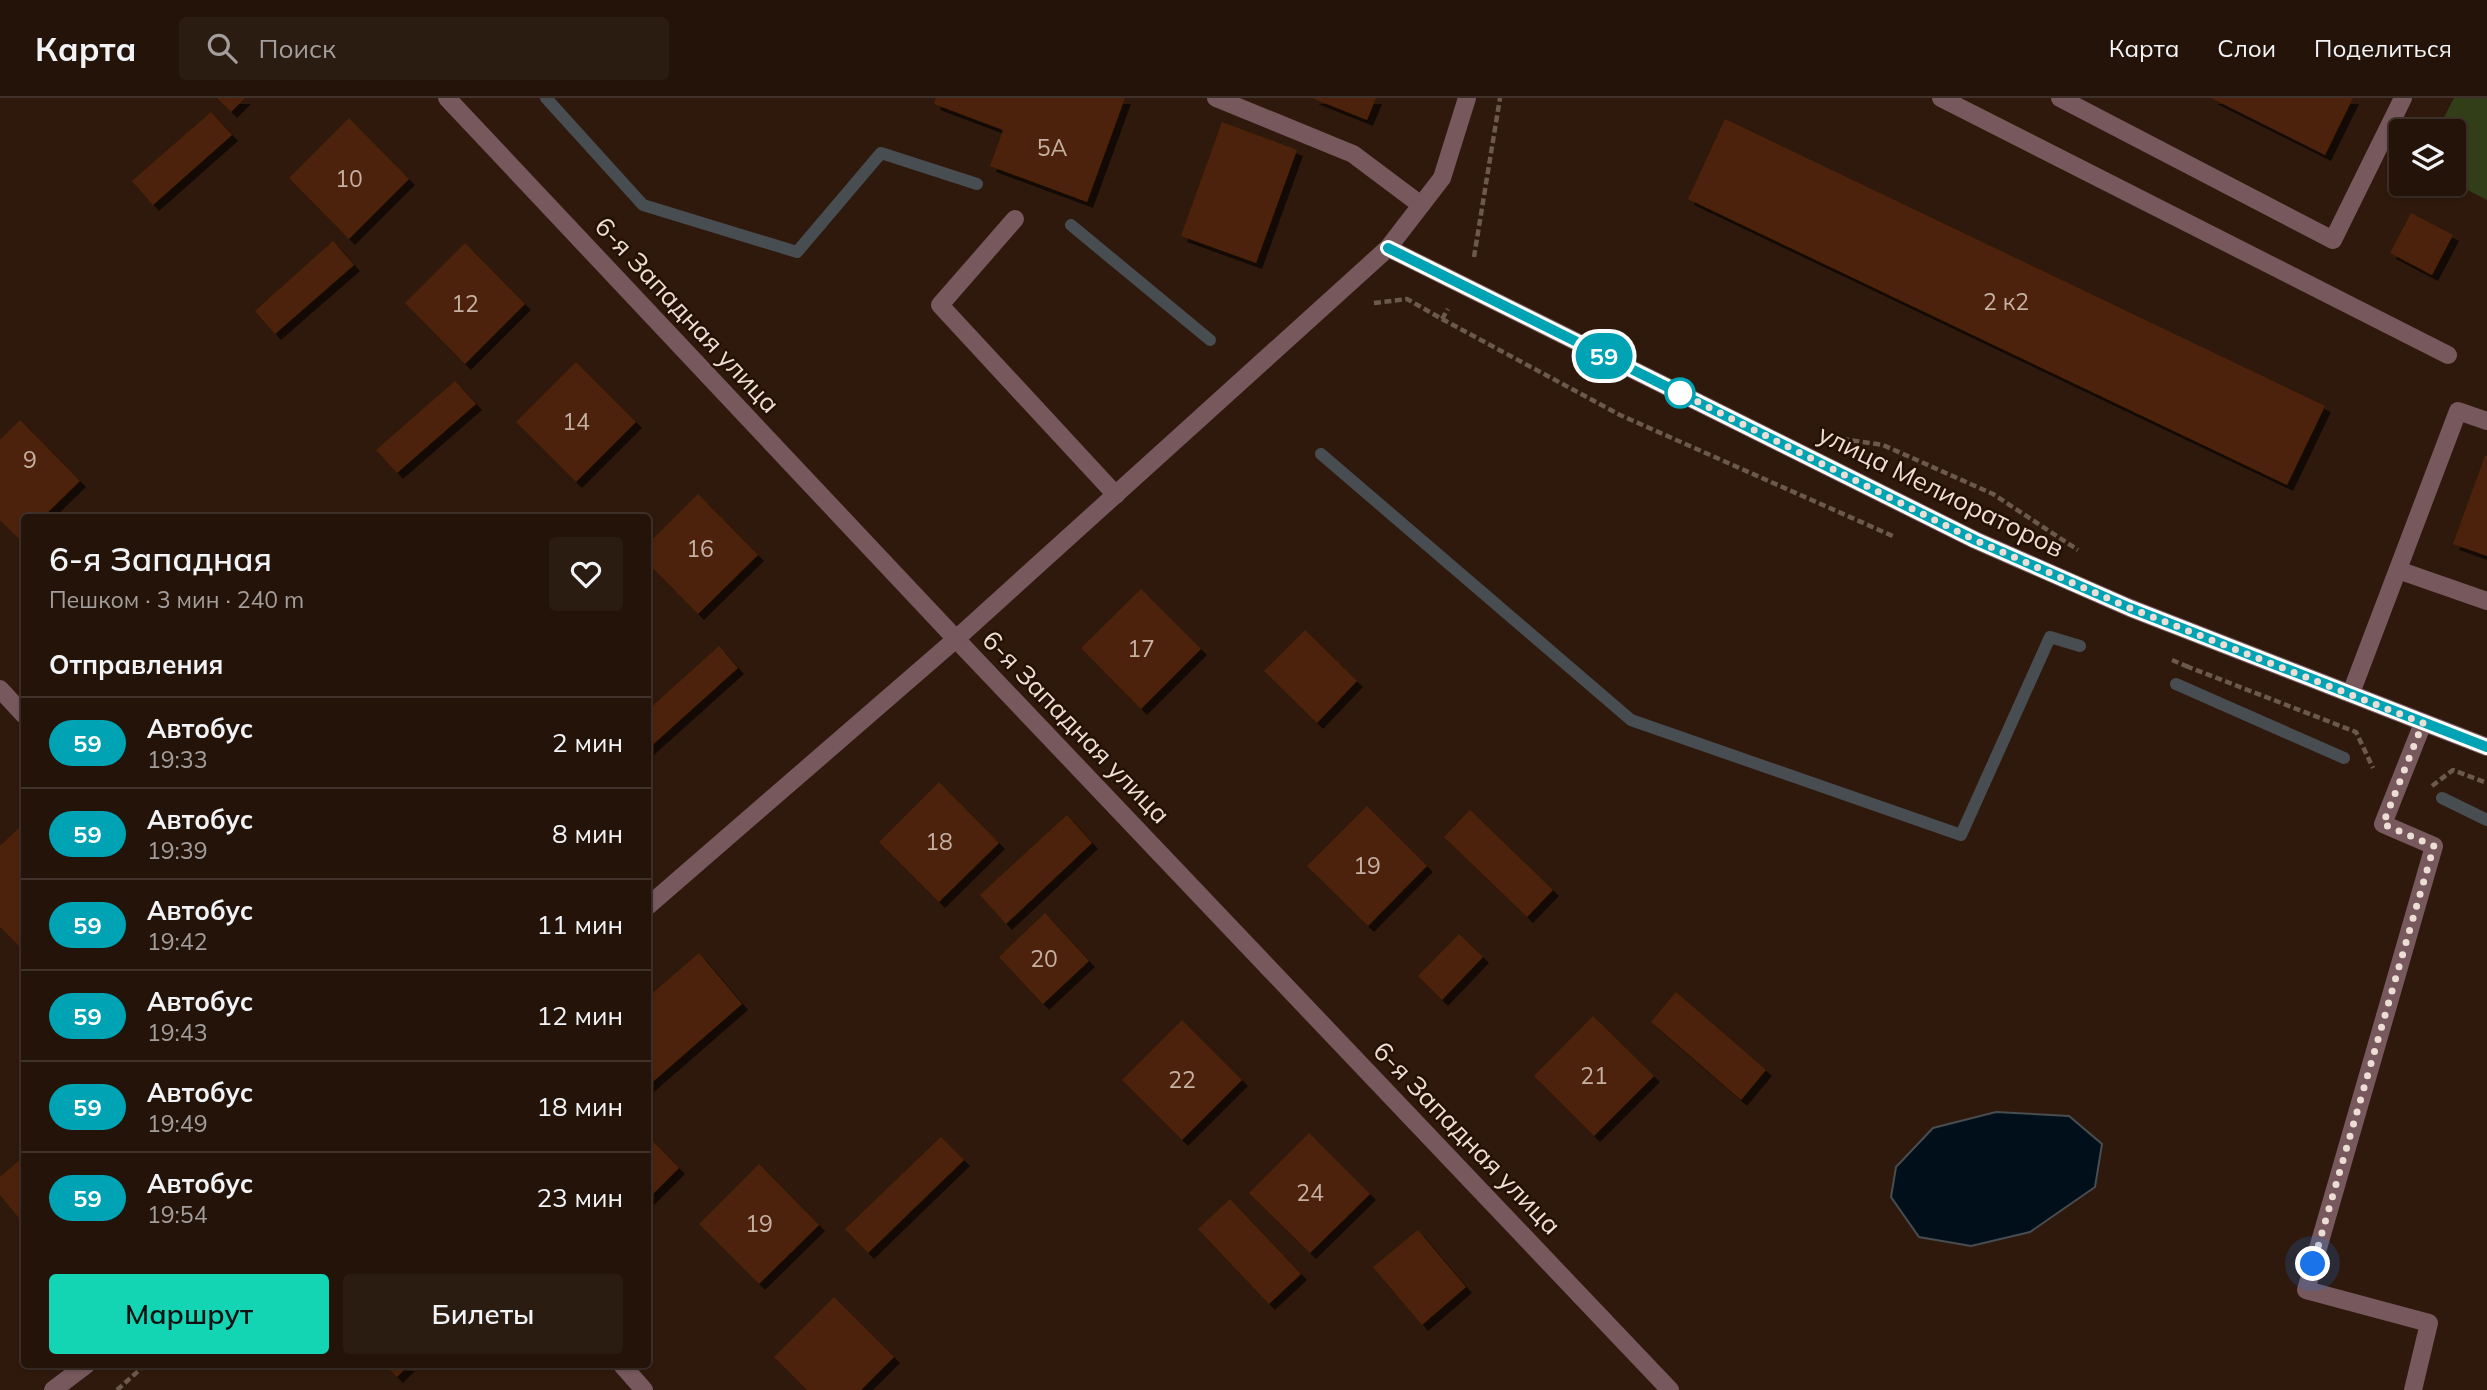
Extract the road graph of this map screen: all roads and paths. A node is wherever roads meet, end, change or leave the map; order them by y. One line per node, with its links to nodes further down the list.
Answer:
1 (447, 98): 19 (street, 6-я Западная улица)
2 (1216, 98): 8 (street)
3 (1467, 98): 8 (street)
4 (1500, 98): 11 (path)
5 (1941, 98): 12 (street)
6 (2060, 98): 7 (street)
7 (2403, 98)
8 (1421, 205): 10 (street)
9 (1015, 219): 15 (street)
10 (1388, 248): 15 (street); 22 (street, улица Мелиораторов)
11 (1473, 260)
12 (2448, 355)
13 (2487, 421): 17 (street)
14 (1834, 438): 16 (path)
15 (1116, 495): 19 (street)
16 (2083, 553)
17 (2398, 570): 18 (street); 22 (street)
18 (2487, 601)
19 (956, 639): 28 (street); 35 (street, 6-я Западная улица)
20 (2186, 666): 26 (path)
21 (0, 689): 23 (street)
22 (2351, 693): 24 (street, улица Мелиораторов)
23 (21, 713)
24 (2423, 723): 25 (street, улица Мелиораторов); 26 (street)
25 (2487, 747)
26 (2400, 778): 27 (path); 36 (street)
27 (2487, 783)
28 (651, 903)
29 (82, 1368): 32 (street)
30 (142, 1368): 33 (path)
31 (625, 1368): 34 (street)
32 (54, 1390)
33 (117, 1390)
34 (644, 1390)
35 (1670, 1390)
36 (2413, 1390)

